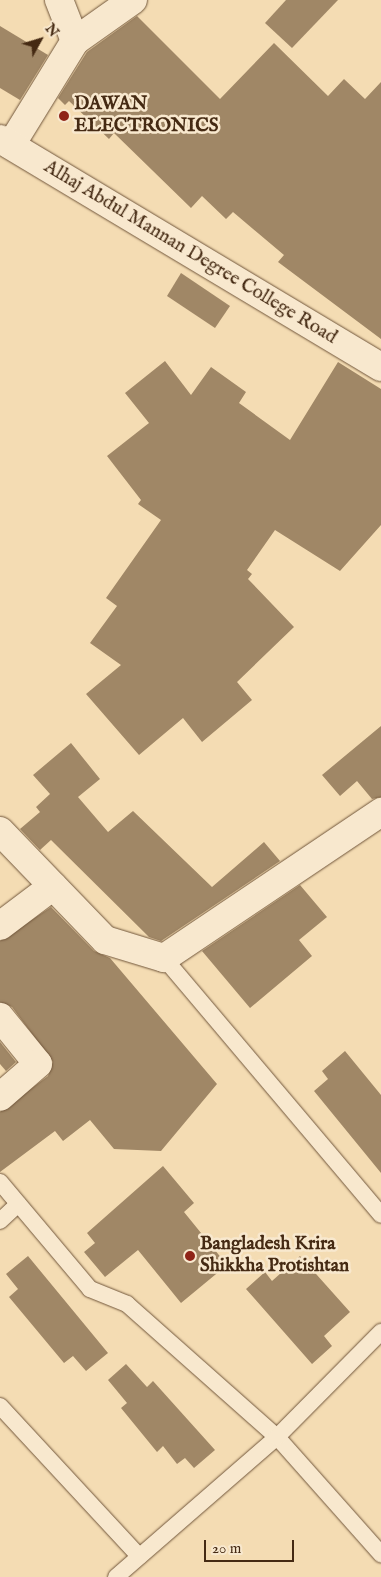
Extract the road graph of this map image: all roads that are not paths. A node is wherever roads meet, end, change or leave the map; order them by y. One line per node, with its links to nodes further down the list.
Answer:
1 (59, 0): 3 (street)
2 (133, 0): 3 (street)
3 (75, 42): 4 (street)
4 (6, 142): 5 (street, Alhaj Abdul Mannan Degree College Road)
5 (381, 367)
6 (381, 812): 10 (street)
7 (0, 831): 8 (street)
8 (53, 886): 9 (street); 10 (street)
9 (0, 926)
10 (164, 958): 15 (lane)
11 (0, 1017): 12 (street)
12 (0, 1097)
13 (0, 1182): 14 (lane)
14 (18, 1204): 16 (lane); 19 (lane)
15 (381, 1215)
16 (0, 1221)
17 (381, 1332): 19 (lane)
18 (0, 1406): 21 (lane)
19 (277, 1437): 20 (lane); 21 (lane)
20 (381, 1554)
21 (140, 1556): 22 (lane)
22 (116, 1577)

